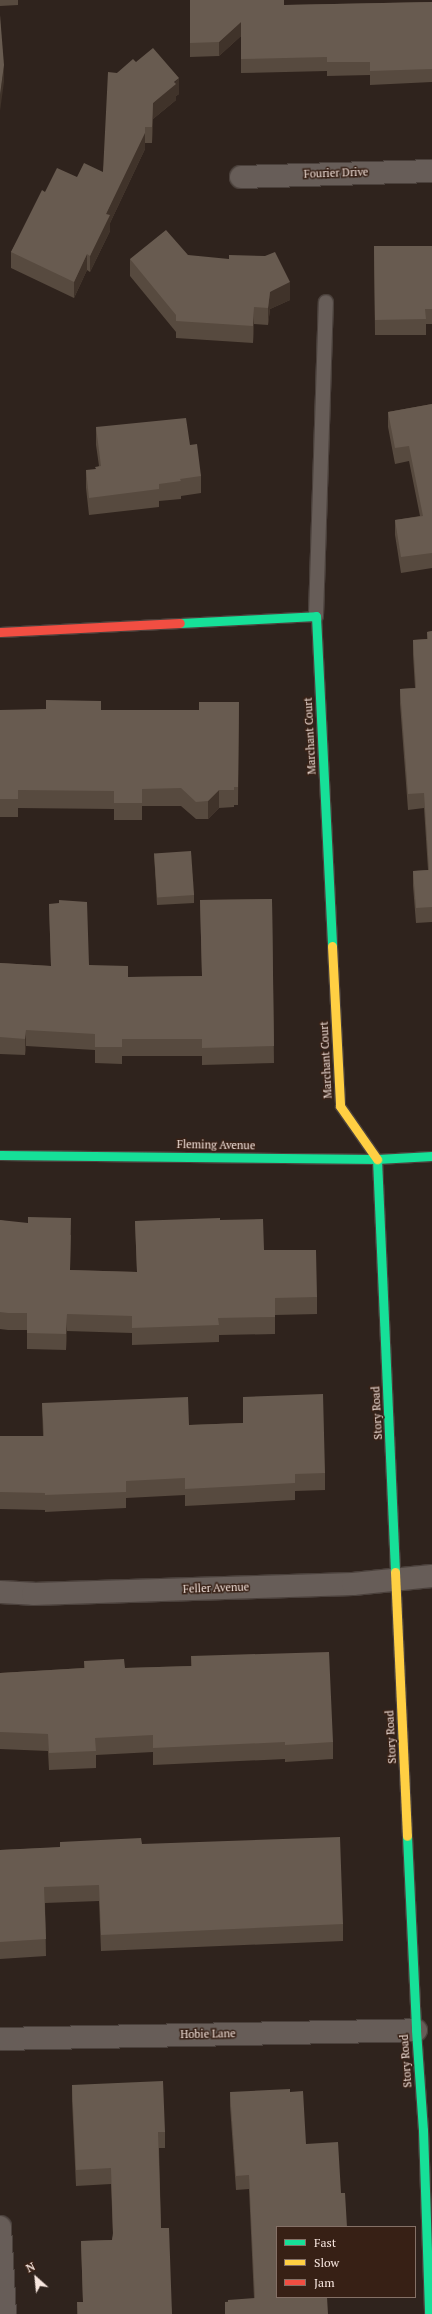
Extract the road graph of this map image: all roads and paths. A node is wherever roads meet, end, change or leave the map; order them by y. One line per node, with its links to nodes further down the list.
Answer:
1 (432, 172): 2 (street, Fourier Drive)
2 (241, 176)
3 (326, 302): 4 (lane)
4 (316, 616): 5 (street); 8 (street, Marchant Court)
5 (0, 632)
6 (0, 1155): 8 (street, Fleming Avenue)
7 (432, 1156): 8 (street, Fleming Avenue)
8 (378, 1159): 10 (street, Story Road)
9 (432, 1576): 10 (street, Feller Avenue)
10 (396, 1580): 11 (street, Feller Avenue); 12 (street, Story Road)
11 (0, 1592)
12 (416, 2030): 13 (street, Hobie Lane); 14 (street, Story Road)
13 (0, 2039)
14 (428, 2130): 17 (street, Story Road)
15 (0, 2227): 16 (street)
16 (5, 2314)
17 (429, 2314)

